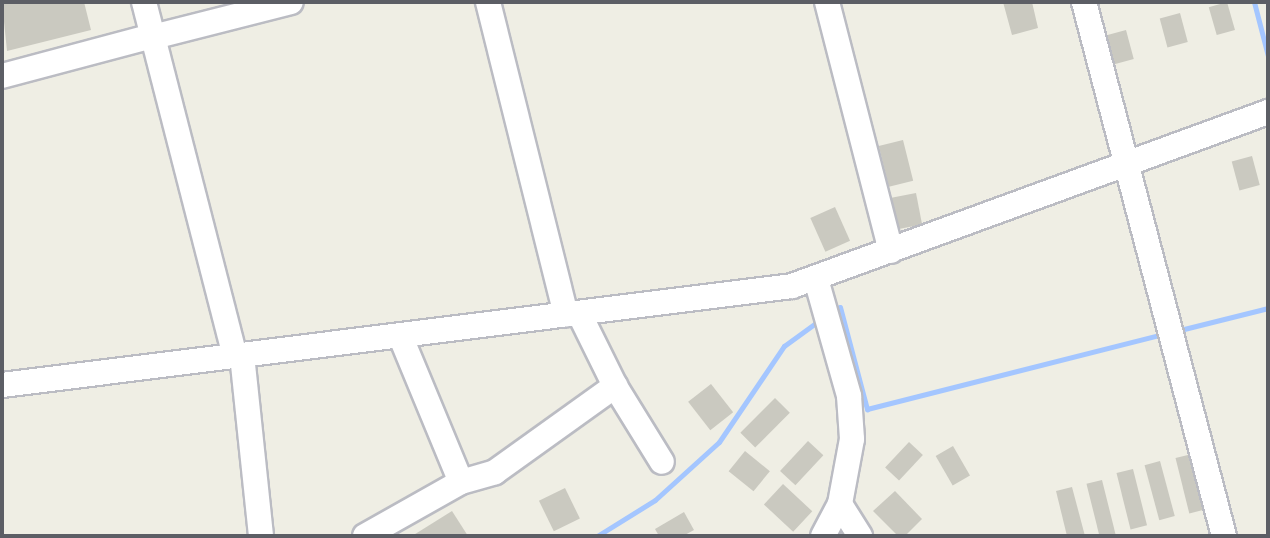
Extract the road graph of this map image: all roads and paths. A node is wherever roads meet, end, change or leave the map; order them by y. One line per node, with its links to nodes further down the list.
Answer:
1 (144, 2): 6 (street)
2 (291, 2): 6 (street)
3 (488, 2): 12 (street)
4 (827, 2): 10 (street)
5 (1084, 2): 9 (street)
6 (152, 36): 7 (street); 14 (street)
7 (2, 76)
8 (1268, 112): 9 (street)
9 (1128, 164): 10 (street); 24 (street)
10 (891, 251): 11 (street)
11 (816, 279): 12 (street); 19 (street)
12 (573, 314): 13 (street); 16 (street)
13 (400, 335): 14 (street); 18 (street)
14 (239, 356): 15 (street); 20 (street)
15 (2, 385)
16 (615, 386): 17 (street); 18 (street)
17 (662, 462)
18 (461, 482): 21 (street)
19 (840, 504): 22 (street); 23 (street)
20 (261, 536)
21 (365, 536)
22 (823, 536)
23 (860, 536)
24 (1224, 536)

